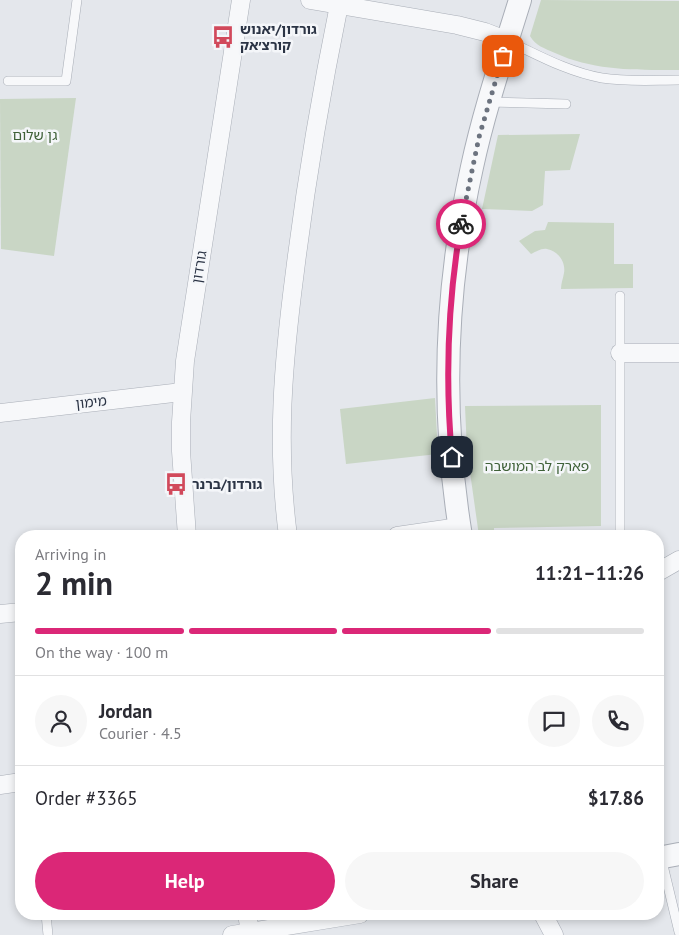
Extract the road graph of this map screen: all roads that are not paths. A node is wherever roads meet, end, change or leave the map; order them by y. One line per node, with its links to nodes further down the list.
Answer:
1 (77, 0): 8 (lane)
2 (241, 0): 14 (street, גורדון)
3 (310, 0): 5 (street)
4 (520, 0): 6 (street)
5 (339, 5): 6 (street); 17 (street)
6 (508, 41): 7 (lane); 9 (street)
7 (679, 80)
8 (8, 81)
9 (489, 102): 10 (lane); 18 (street)
10 (566, 104)
11 (620, 296): 12 (lane)
12 (620, 353): 13 (street); 19 (lane)
13 (679, 353)
14 (182, 392): 15 (street, מימון); 16 (street, גורדון)
15 (0, 413)
16 (187, 530)
17 (287, 530)
18 (460, 530)
19 (620, 530)
20 (679, 560): 21 (street)
21 (664, 569)
22 (15, 613): 23 (street)
23 (0, 614)
24 (15, 783): 25 (street)
25 (0, 785)
26 (666, 856): 33 (lane)
27 (47, 920): 34 (lane)
28 (248, 920): 32 (street)
29 (323, 920): 32 (street)
30 (547, 920): 36 (street)
31 (558, 920): 37 (street)
32 (250, 932): 35 (street)
33 (679, 932)
34 (48, 935)
35 (232, 935)
36 (554, 935)
37 (558, 935)

